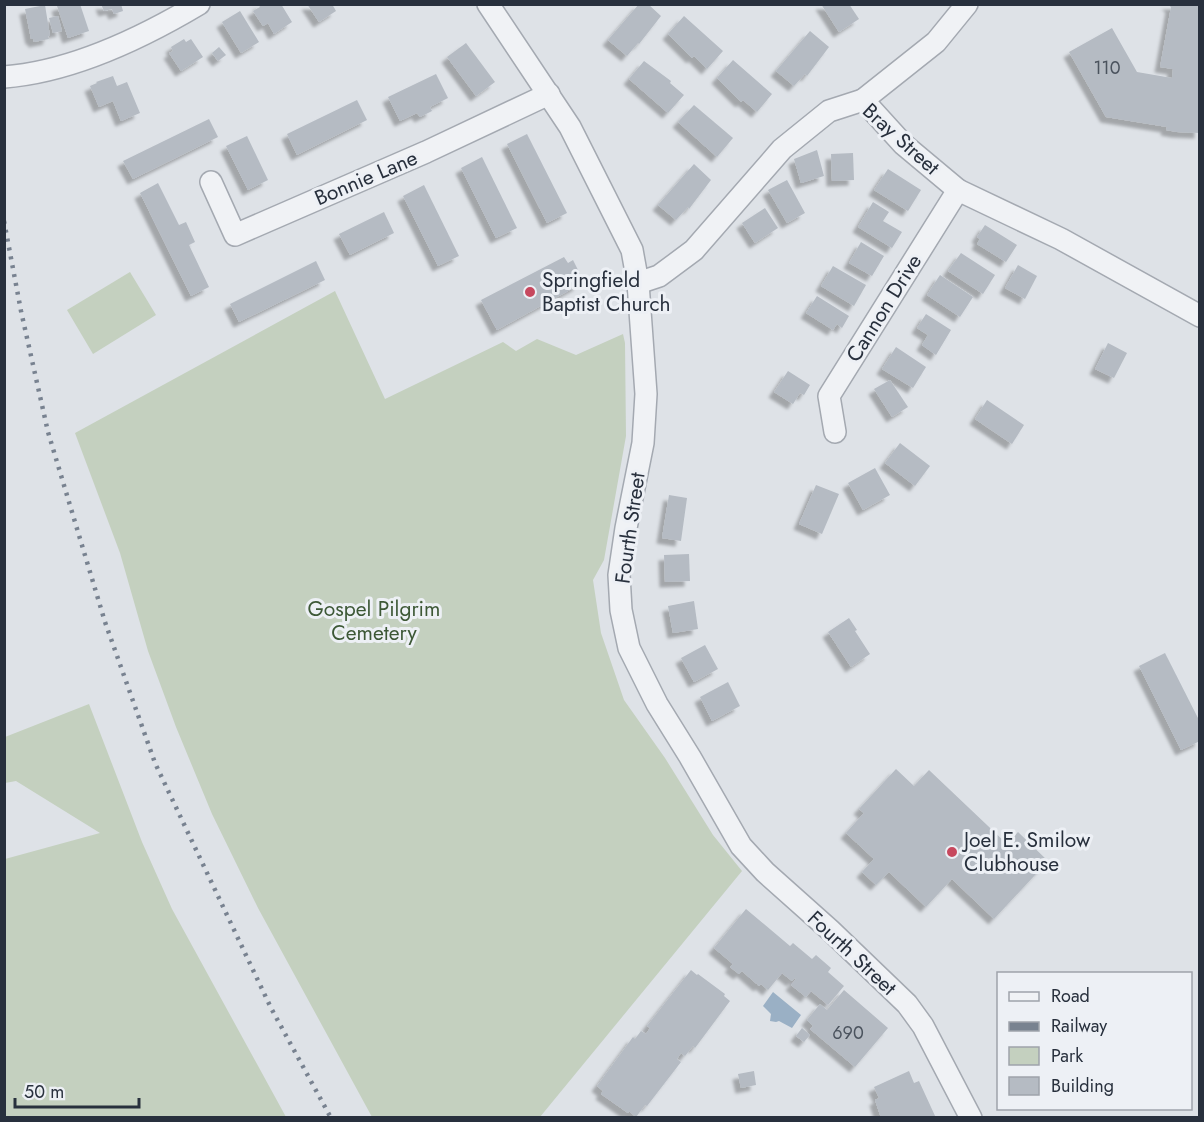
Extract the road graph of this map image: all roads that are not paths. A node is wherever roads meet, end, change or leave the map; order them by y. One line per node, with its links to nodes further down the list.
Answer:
1 (199, 4): 4 (street)
2 (488, 4): 5 (street, Fourth Street)
3 (967, 4): 6 (street)
4 (15, 76)
5 (549, 94): 7 (street, Bonnie Lane); 9 (street, Fourth Street)
6 (863, 100): 8 (street, Bray Street); 9 (street, Bray Street)
7 (211, 182)
8 (958, 190): 10 (street, Bray Street); 11 (street, Cannon Drive)
9 (638, 283): 12 (street, Fourth Street)
10 (1200, 316)
11 (835, 432)
12 (971, 1118)

